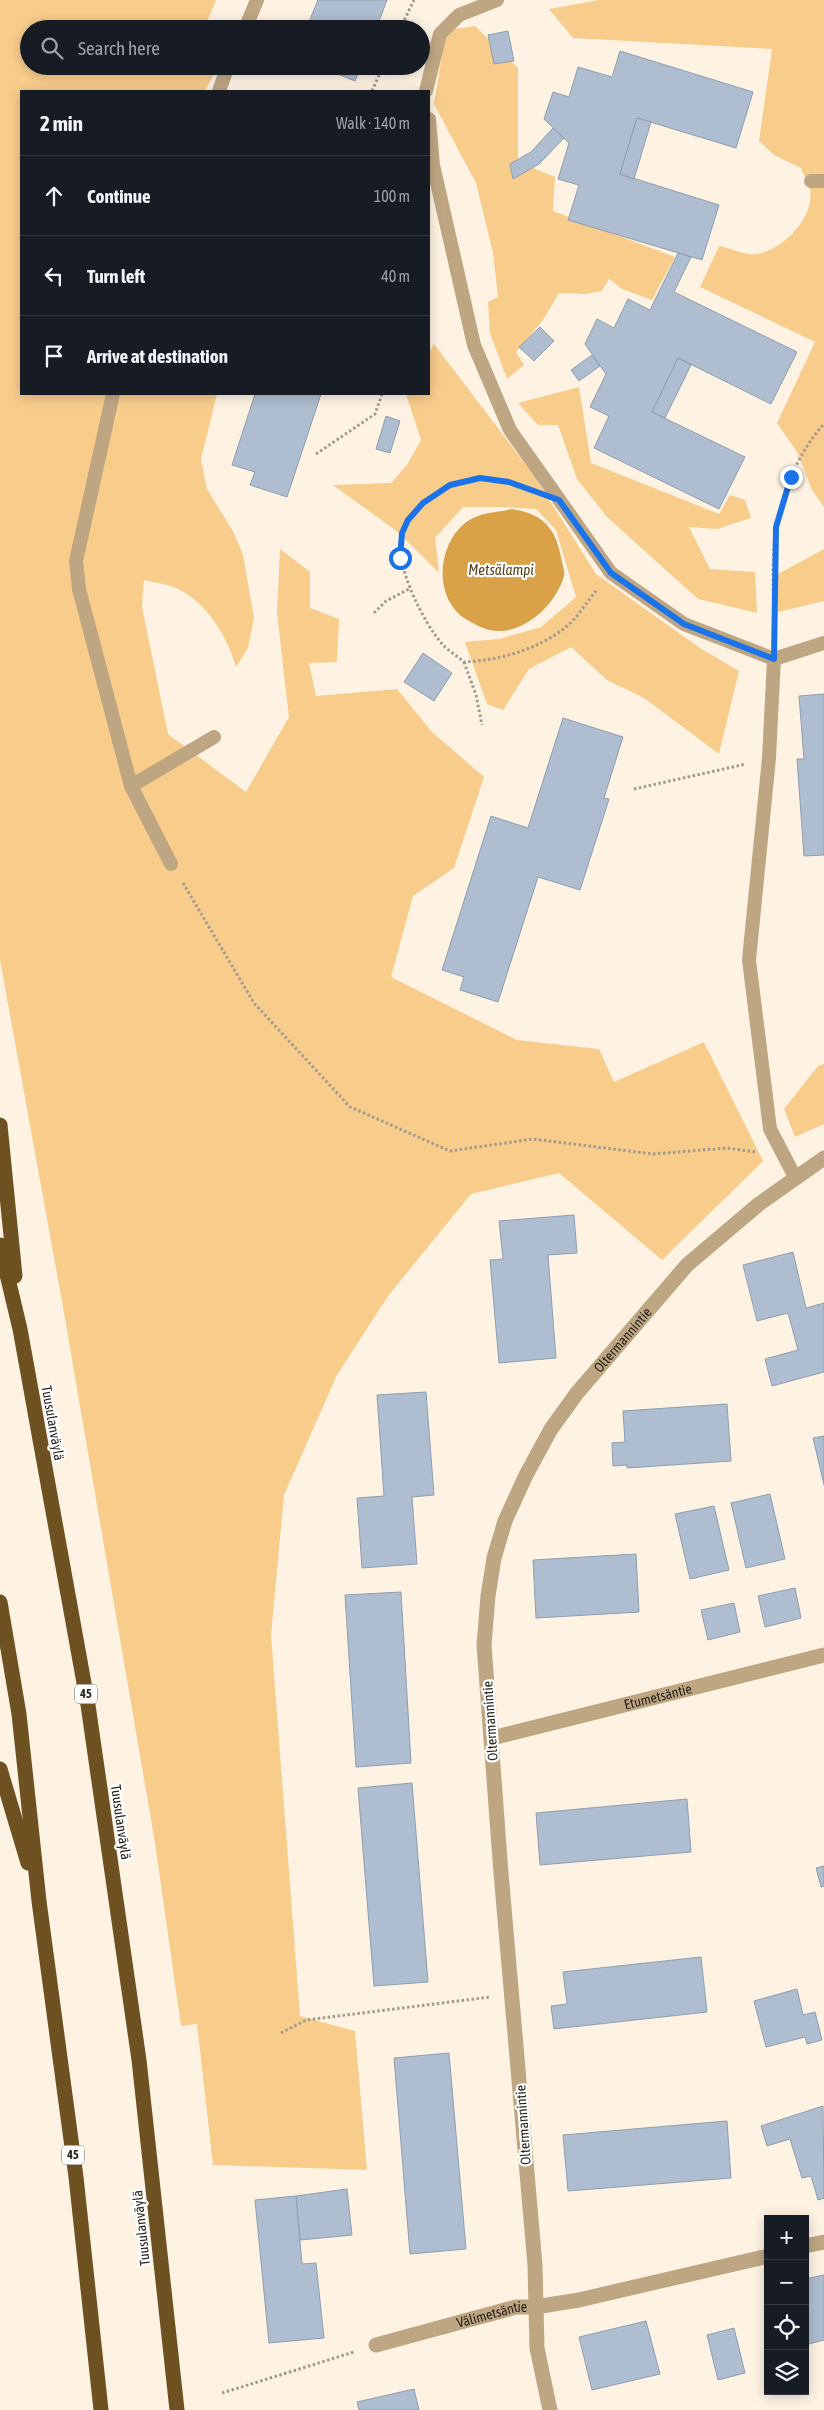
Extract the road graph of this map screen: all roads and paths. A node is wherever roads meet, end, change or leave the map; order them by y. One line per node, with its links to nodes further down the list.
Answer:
1 (257, 0): 4 (lane)
2 (414, 0): 5 (path)
3 (497, 0): 9 (lane)
4 (249, 20)
5 (404, 20)
6 (225, 75): 10 (lane)
7 (379, 75): 11 (path)
8 (430, 75): 12 (lane)
9 (430, 75)
10 (219, 90)
11 (372, 90)
12 (426, 90)
13 (430, 142): 14 (lane)
14 (431, 165): 19 (lane)
15 (113, 395): 29 (lane)
16 (382, 395): 18 (path)
17 (824, 424): 24 (path)
18 (316, 454)
19 (559, 500): 20 (lane); 21 (path)
20 (611, 573): 24 (lane); 25 (path)
21 (411, 588): 22 (path); 25 (path)
22 (374, 613)
23 (824, 643): 24 (lane)
24 (774, 659): 28 (lane)
25 (464, 662): 26 (path)
26 (482, 726)
27 (214, 737): 29 (lane)
28 (769, 758): 30 (path); 33 (lane)
29 (131, 786): 31 (lane)
30 (634, 789)
31 (171, 864): 33 (path)
32 (0, 1125): 37 (highway)
33 (782, 1156): 35 (lane)
34 (824, 1158): 35 (street, Oltermannintie)
35 (795, 1177): 40 (street, Oltermannintie)
36 (0, 1244): 37 (highway, Tuusulanväylä / 45)
37 (20, 1330): 52 (highway, Tuusulanväylä / 45)
38 (0, 1602): 42 (highway, 45)
39 (824, 1655): 40 (street, Etumetsäntie)
40 (492, 1738): 43 (street, Oltermannintie)
41 (0, 1769): 42 (highway)
42 (39, 1901): 51 (highway, 45)
43 (512, 1993): 44 (path); 48 (street, Oltermannintie)
44 (281, 2033)
45 (824, 2242): 46 (street)
46 (809, 2245)
47 (764, 2257): 48 (street, Välimetsäntie)
48 (535, 2307): 49 (street, Välimetsäntie); 53 (street, Oltermannintie)
49 (376, 2345): 50 (path)
50 (222, 2393)
51 (101, 2410)
52 (177, 2410)
53 (550, 2410)

